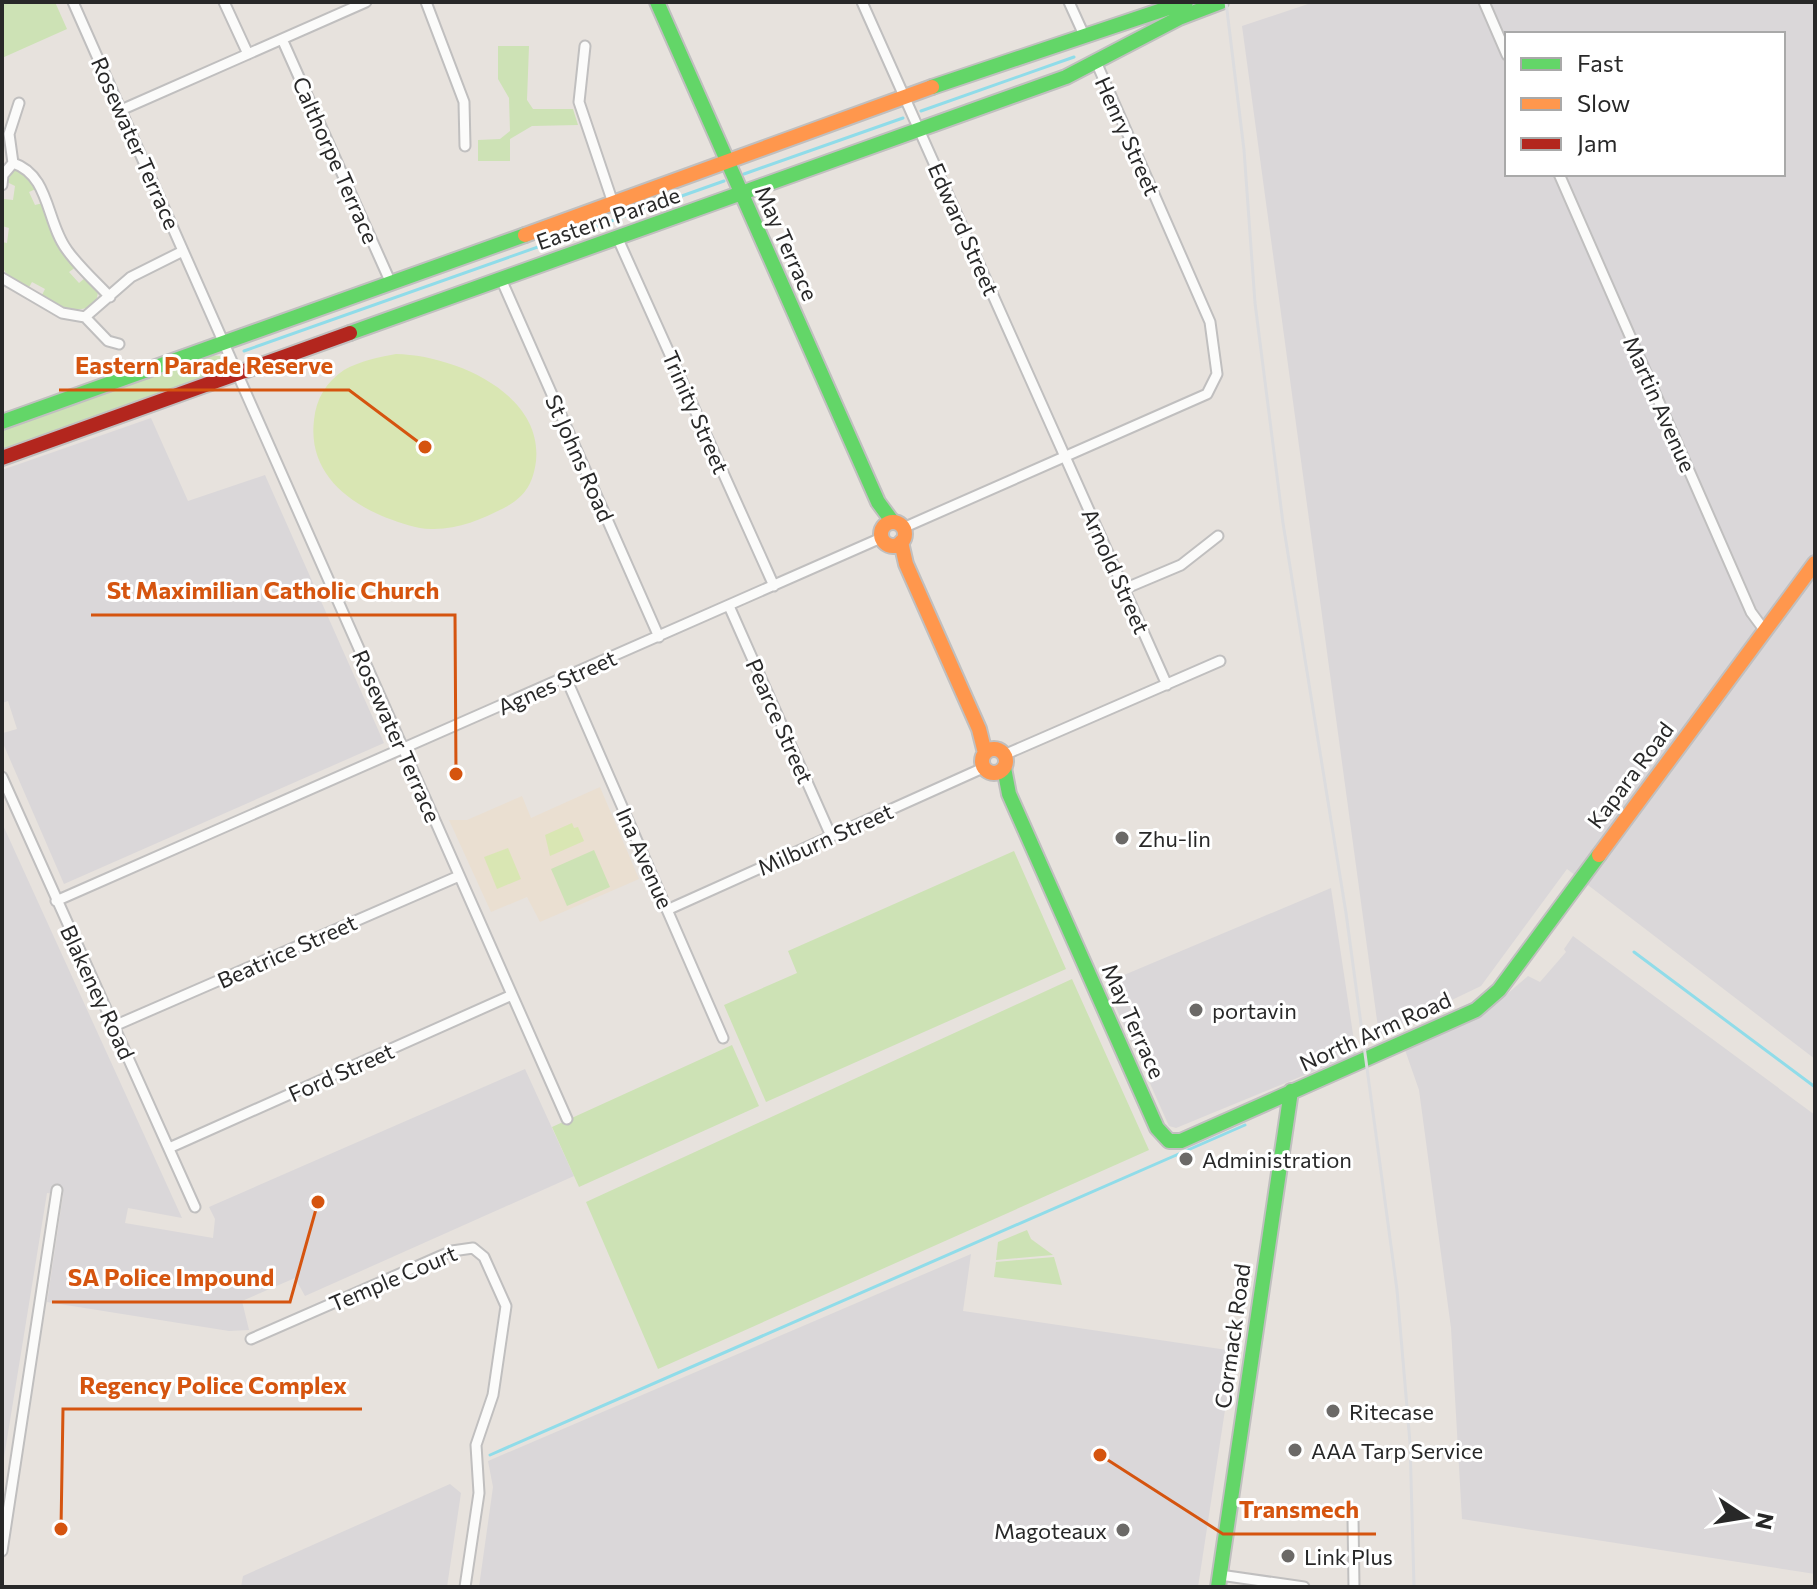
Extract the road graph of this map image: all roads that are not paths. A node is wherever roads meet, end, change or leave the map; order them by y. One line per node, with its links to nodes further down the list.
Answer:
1 (73, 2): 21 (street, Rosewater Terrace)
2 (224, 2): 17 (street)
3 (366, 2): 14 (street)
4 (426, 2): 23 (street)
5 (657, 2): 25 (main road, May Terrace)
6 (862, 2): 19 (street, Edward Street)
7 (1069, 2): 13 (street)
8 (1186, 2): 11 (main road, Eastern Parade)
9 (1221, 2): 12 (main road, Eastern Parade)
10 (1484, 2): 16 (street)
11 (1119, 23): 12 (main road); 13 (main road, Eastern Parade)
12 (1157, 29): 18 (main road, Eastern Parade)
13 (1084, 35): 19 (main road, Eastern Parade)
14 (282, 39): 17 (street); 34 (street, Calthorpe Terrace)
15 (585, 46): 29 (street)
16 (1505, 50)
17 (248, 54): 21 (street)
18 (1097, 64): 22 (main road, Eastern Parade); 41 (street, Henry Street)
19 (904, 96): 22 (street, Edward Street); 25 (main road, Eastern Parade)
20 (19, 103): 24 (street)
21 (121, 110): 31 (street, Rosewater Terrace)
22 (919, 130): 28 (main road, Eastern Parade); 41 (street, Edward Street)
23 (465, 146)
24 (13, 163): 27 (street); 35 (street)
25 (728, 163): 28 (main road, May Terrace); 29 (main road, Eastern Parade)
26 (1560, 176): 49 (street, Martin Avenue)
27 (2, 185)
28 (741, 194): 30 (main road, Eastern Parade); 43 (main road, May Terrace)
29 (613, 203): 34 (main road, Eastern Parade)
30 (618, 239): 33 (main road, Eastern Parade); 46 (street, Trinity Street)
31 (183, 251): 35 (street); 37 (street, Rosewater Terrace)
32 (2, 278): 36 (street)
33 (501, 279): 39 (main road, Eastern Parade); 50 (street, St Johns Road)
34 (390, 281): 37 (main road, Eastern Parade)
35 (110, 297): 36 (street)
36 (85, 317): 38 (street)
37 (223, 342): 39 (street, Rosewater Terrace); 40 (main road, Eastern Parade)
38 (119, 344)
39 (238, 375): 42 (main road, Eastern Parade); 54 (street, Rosewater Terrace)
40 (2, 422)
41 (1066, 456): 43 (street, Agnes Street); 47 (street, Arnold Street)
42 (2, 458)
43 (892, 534): 46 (street, Agnes Street); 55 (main road, May Terrace)
44 (1218, 536): 47 (street)
45 (1815, 563): 49 (main road, Kapara Road)
46 (774, 586): 48 (street, Agnes Street)
47 (1124, 589): 53 (street, Arnold Street)
48 (729, 606): 50 (street, Agnes Street); 57 (street, Pearce Street)
49 (1765, 631): 62 (main road, Kapara Road)
50 (659, 637): 52 (street, Agnes Street)
51 (1220, 661): 53 (street, Milburn Street)
52 (566, 678): 54 (street, Agnes Street); 60 (street, Ina Avenue)
53 (1167, 685): 55 (street, Milburn Street)
54 (404, 750): 58 (street, Rosewater Terrace); 59 (street, Agnes Street)
55 (993, 761): 57 (street, Milburn Street); 65 (main road, May Terrace)
56 (2, 777): 59 (street, Blakeney Road)
57 (831, 836): 60 (street, Milburn Street)
58 (459, 876): 61 (street, Rosewater Terrace); 63 (street, Beatrice Street)
59 (56, 901): 63 (street, Blakeney Road)
60 (667, 910): 64 (street, Ina Avenue)
61 (512, 995): 66 (street, Rosewater Terrace); 67 (street, Ford Street)
62 (1476, 1010): 65 (main road, North Arm Road)
63 (114, 1026): 67 (street, Blakeney Road)
64 (723, 1038)
65 (1291, 1091): 73 (main road, Cormack Road)
66 (567, 1119)
67 (169, 1148): 69 (street, Blakeney Road)
68 (57, 1190): 72 (street)
69 (195, 1207)
70 (251, 1339): 75 (street, Temple Court)
71 (1353, 1518): 77 (street)
72 (2, 1551)
73 (1219, 1581): 74 (street)
74 (1289, 1586): 76 (street)
75 (465, 1587)
76 (1304, 1587)
77 (1354, 1587)

